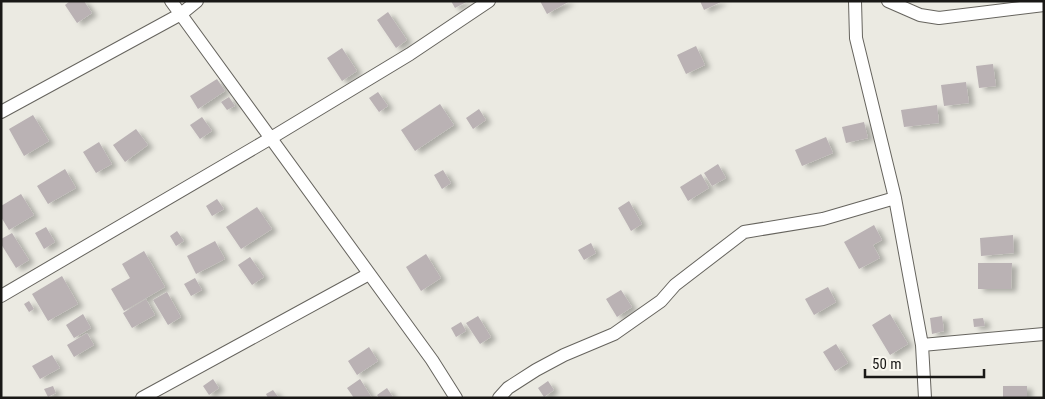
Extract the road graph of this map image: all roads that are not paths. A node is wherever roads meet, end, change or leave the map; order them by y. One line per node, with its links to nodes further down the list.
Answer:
1 (171, 1): 7 (street)
2 (197, 1): 7 (street)
3 (488, 1): 9 (street)
4 (855, 1): 10 (street)
5 (888, 1): 6 (street)
6 (1044, 5)
7 (181, 14): 8 (street); 9 (street)
8 (1, 112)
9 (271, 138): 11 (street); 12 (street)
10 (895, 198): 14 (street); 17 (street)
11 (369, 274): 15 (street); 16 (street)
12 (1, 296)
13 (1044, 334): 14 (street)
14 (922, 344): 18 (street)
15 (142, 398)
16 (456, 398)
17 (499, 398)
18 (925, 398)

